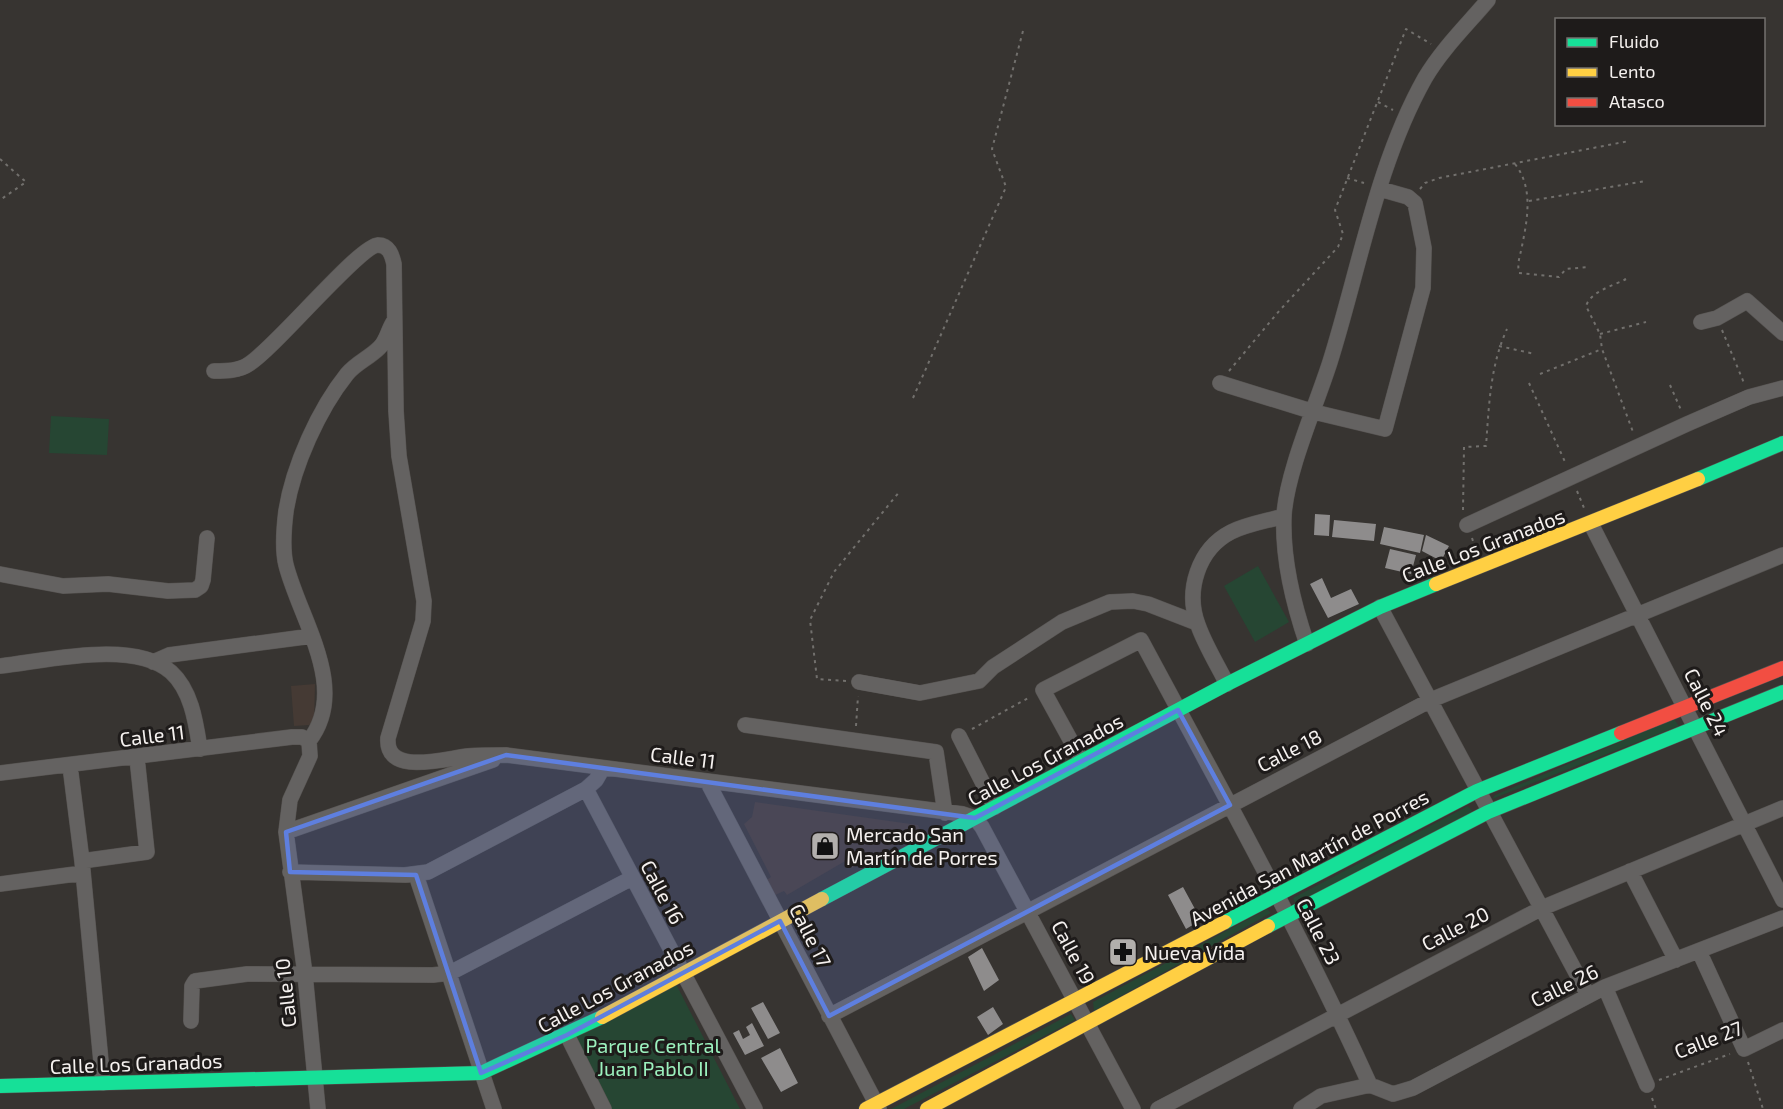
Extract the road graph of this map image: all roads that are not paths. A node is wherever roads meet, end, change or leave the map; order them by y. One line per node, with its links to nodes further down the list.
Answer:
1 (1488, 0): 2 (street)
2 (1380, 189): 9 (street); 9 (street)
3 (397, 318): 6 (street); 20 (street, Calle 10); 36 (street, Calle 11)
4 (1701, 322): 5 (street)
5 (1783, 333)
6 (213, 371)
7 (1220, 383): 9 (street)
8 (1783, 388): 13 (street)
9 (1314, 412): 11 (street)
10 (1783, 443): 12 (main road, Calle Los Granados)
11 (1284, 516): 19 (street); 21 (street)
12 (1591, 524): 17 (main road, Calle Los Granados); 18 (street, Calle 24)
13 (1467, 525)
14 (207, 538): 16 (street)
15 (1783, 555): 18 (street, Calle 18)
16 (0, 574)
17 (1380, 607): 21 (main road, Calle Los Granados); 28 (street)
18 (1638, 613): 28 (street, Calle 18); 29 (street, Calle 24)
19 (1197, 623): 25 (street); 26 (street)
20 (312, 636): 22 (street); 34 (street, Calle 10)
21 (1307, 644): 26 (main road, Calle Los Granados)
22 (153, 662): 23 (street); 35 (street)
23 (0, 666)
24 (1783, 668): 29 (main road, Avenida San Martín de Porres)
25 (859, 682)
26 (1227, 684): 30 (main road, Calle Los Granados)
27 (1783, 692): 32 (main road)
28 (1431, 700): 44 (street); 45 (street, Calle 18)
29 (1686, 706): 32 (street, Calle 24); 44 (main road, Avenida San Martín de Porres)
30 (1178, 710): 38 (main road, Calle Los Granados); 38 (street, Calle 23); 45 (street, Calle 23)
31 (745, 725): 49 (street)
32 (1696, 726): 48 (main road); 51 (street, Calle 24)
33 (959, 736): 46 (street)
34 (309, 741): 35 (street, Calle 11); 52 (street, Calle 10)
35 (200, 749): 37 (street, Calle 11)
36 (506, 755): 40 (street, Calle 11); 52 (street)
37 (137, 758): 39 (street, Calle 11); 53 (street)
38 (1082, 761): 46 (main road, Calle Los Granados)
39 (70, 766): 41 (street, Calle 11); 53 (street)
40 (603, 768): 42 (street, Calle 11); 43 (street)
41 (0, 773)
42 (707, 781): 49 (street, Calle 11); 65 (street, Calle 17)
43 (586, 789): 56 (street); 57 (street, Calle 16)
44 (1478, 791): 48 (street); 59 (main road, Avenida San Martín de Porres)
45 (1230, 805): 59 (street, Calle 23); 62 (street, Calle 18)
46 (995, 807): 50 (main road, Calle Los Granados)
47 (1783, 808): 51 (street, Calle 20)
48 (1488, 812): 61 (street); 63 (main road)
49 (945, 813): 50 (street, Calle 11)
50 (975, 818): 62 (street, Calle 19); 65 (main road, Calle Los Granados)
51 (1745, 823): 54 (street, Calle 20); 60 (street, Calle 24)
52 (286, 832): 55 (street, Calle 10)
53 (83, 867): 58 (street); 82 (street)
54 (1630, 871): 61 (street, Calle 20); 67 (street)
55 (291, 872): 56 (street); 69 (street, Calle 10)
56 (416, 875): 68 (street)
57 (632, 878): 68 (street); 70 (street, Calle 16)
58 (0, 884)
59 (1276, 895): 63 (street, Calle 23); 73 (main road, Avenida San Martín de Porres)
60 (1783, 900)
61 (1542, 908): 72 (street); 74 (street, Calle 20)
62 (1028, 910): 73 (street, Calle 19); 75 (street, Calle 18)
63 (1288, 915): 74 (street, Calle 23); 77 (main road)
64 (1783, 918): 66 (street, Calle 26)
65 (780, 921): 70 (main road, Calle Los Granados); 75 (street, Calle 17)
66 (1699, 951): 67 (street, Calle 26); 78 (street, Calle 27)
67 (1676, 960): 71 (street, Calle 26)
68 (450, 972): 69 (street); 80 (street)
69 (305, 974): 76 (street); 81 (street, Calle 10)
70 (682, 974): 79 (main road, Calle Los Granados); 90 (street, Calle 16)
71 (1605, 987): 72 (street, Calle 26); 84 (street)
72 (1588, 995): 83 (street, Calle 26)
73 (1077, 1001): 77 (street, Calle 19); 86 (main road, Avenida San Martín de Porres)
74 (1337, 1013): 83 (street, Calle 23); 93 (street, Calle 20)
75 (829, 1016): 86 (street, Calle 17)
76 (191, 1021)
77 (1088, 1024): 91 (main road); 92 (street, Calle 19)
78 (1783, 1030)
79 (567, 1035): 80 (main road, Calle Los Granados); 89 (street)
80 (481, 1073): 81 (main road, Calle Los Granados); 88 (street)
81 (315, 1077): 82 (main road, Calle Los Granados); 87 (street, Calle 10)
82 (103, 1083): 85 (main road, Calle Los Granados)
83 (1370, 1085): 94 (street)
84 (1647, 1085)
85 (0, 1086)
86 (874, 1107)
87 (318, 1109)
88 (494, 1109)
89 (604, 1109)
90 (754, 1109)
91 (927, 1109)
92 (1133, 1109)
93 (1158, 1109)
94 (1301, 1109)

